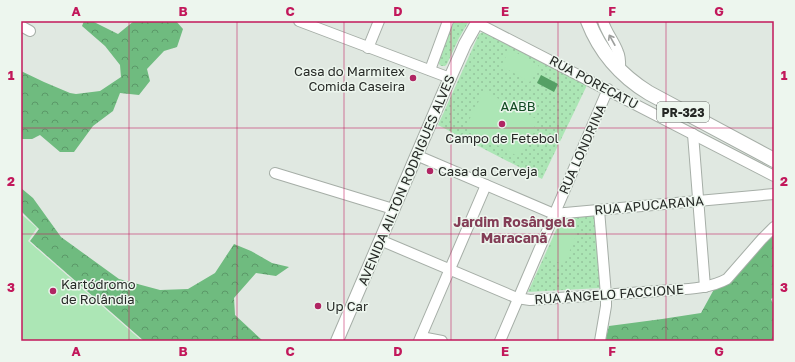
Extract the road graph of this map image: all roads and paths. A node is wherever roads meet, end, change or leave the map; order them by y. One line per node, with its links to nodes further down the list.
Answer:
1 (298, 21): 8 (street)
2 (379, 21): 9 (street)
3 (448, 21): 11 (street)
4 (588, 21): 10 (highway, PR-323)
5 (592, 21): 10 (highway, PR-323)
6 (603, 21): 12 (street, one-way to 6)
7 (478, 22): 13 (main road, AVENIDA AILTON RODRIGUES ALVES); 14 (street, RUA PORECATU)
8 (310, 23): 9 (street)
9 (368, 48): 11 (street)
10 (603, 50): 12 (highway, PR-323)
11 (430, 70): 13 (street)
12 (620, 71): 17 (highway, PR-323)
13 (450, 78): 16 (main road, AVENIDA AILTON RODRIGUES ALVES)
14 (608, 89): 15 (street, RUA PORECATU); 25 (street, RUA LONDRINA)
15 (693, 134): 19 (street, RUA PORECATU); 22 (street)
16 (416, 155): 20 (street, RUA APUCARANA); 23 (main road, AVENIDA AILTON RODRIGUES ALVES)
17 (774, 160)
18 (274, 173): 23 (street)
19 (774, 176)
20 (486, 185): 25 (street, RUA APUCARANA); 28 (street)
21 (774, 194): 22 (street, RUA APUCARANA)
22 (698, 200): 24 (street, RUA APUCARANA); 29 (street)
23 (393, 210): 27 (main road, AVENIDA AILTON RODRIGUES ALVES)
24 (599, 210): 25 (street, RUA APUCARANA); 30 (street)
25 (554, 214): 31 (street, RUA LONDRINA)
26 (774, 227): 29 (street, RUA ÂNGELO FACCIONE)
27 (380, 240): 28 (street, RUA ÂNGELO FACCIONE); 33 (main road, AVENIDA AILTON RODRIGUES ALVES)
28 (449, 270): 31 (street, RUA ÂNGELO FACCIONE); 32 (street)
29 (705, 287): 30 (street, RUA ÂNGELO FACCIONE)
30 (606, 295): 31 (street, RUA ÂNGELO FACCIONE); 36 (street)
31 (517, 298): 35 (street, RUA LONDRINA)
32 (420, 339): 34 (street)
33 (337, 341)
34 (442, 341)
35 (500, 341)
36 (600, 341)

